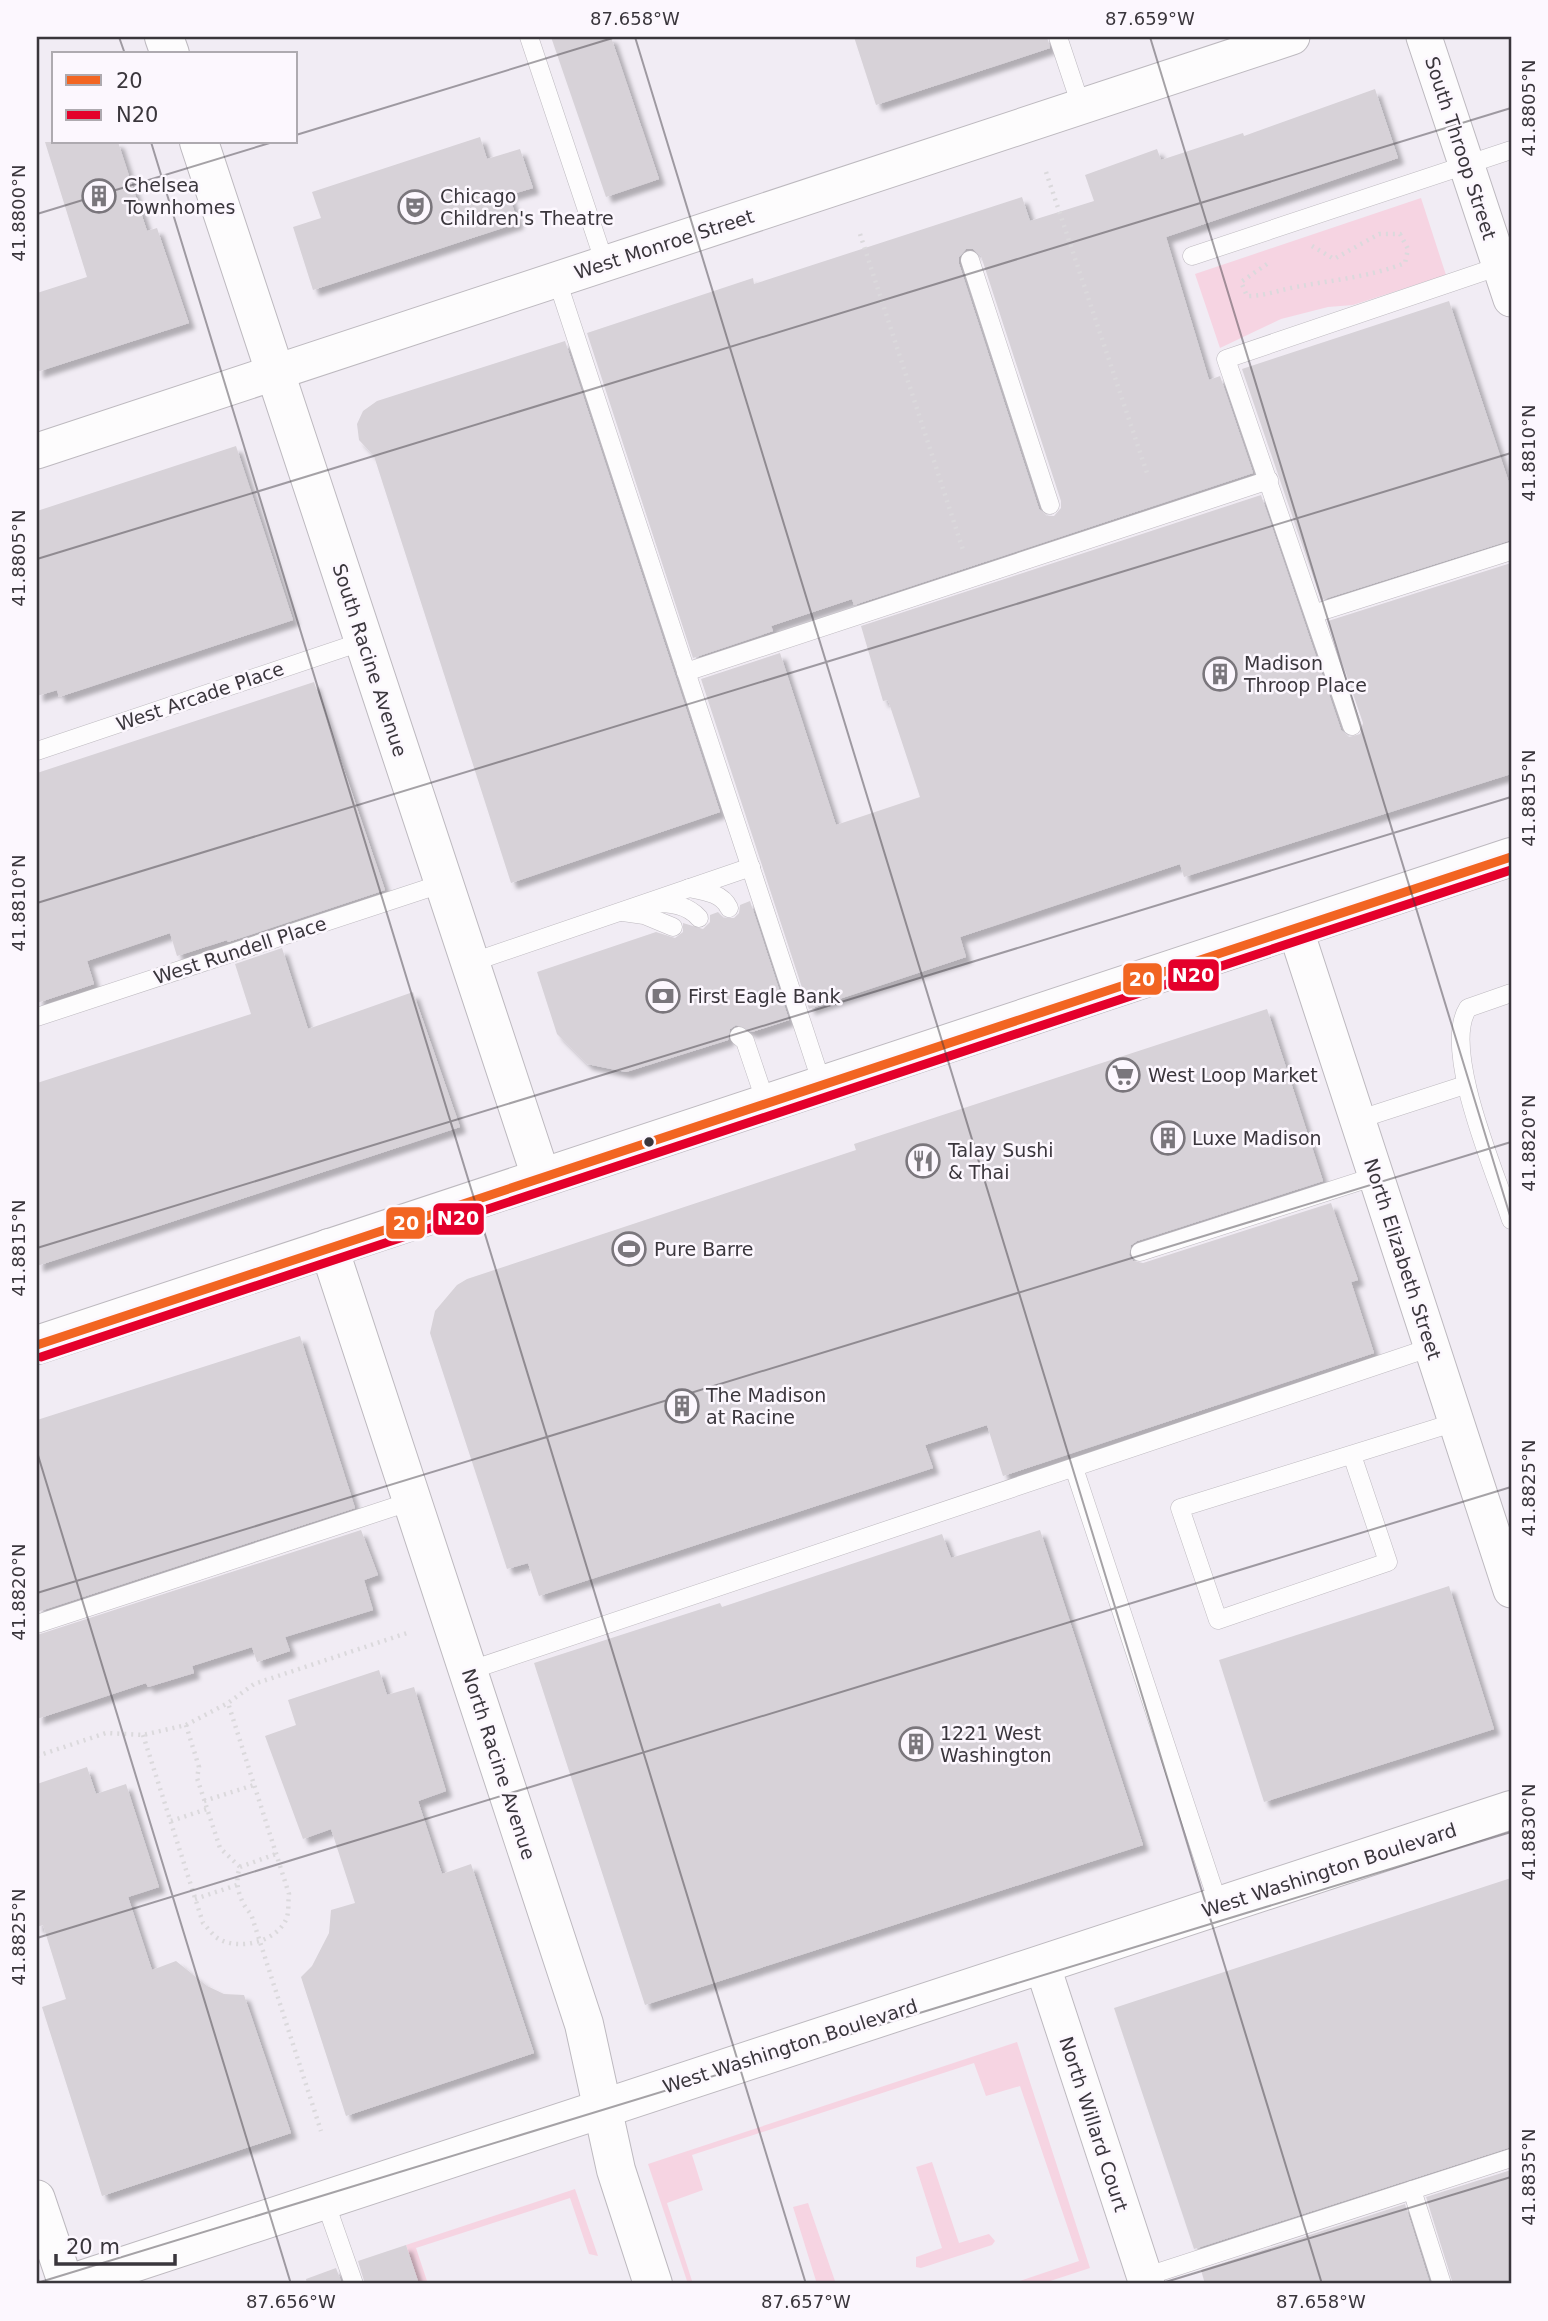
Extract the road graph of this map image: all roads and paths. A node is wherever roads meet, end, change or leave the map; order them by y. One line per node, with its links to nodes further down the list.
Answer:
1 (529, 37): 15 (lane)
2 (1058, 37): 5 (lane)
3 (1292, 37): 5 (street, West Monroe Street)
4 (1424, 37): 8 (street, South Throop Street)
5 (1081, 106): 15 (street, West Monroe Street)
6 (200, 144): 19 (street, South Racine Avenue)
7 (1511, 150): 8 (lane)
8 (1466, 165): 10 (lane); 16 (street, South Throop Street)
9 (1046, 172): 21 (path)
10 (1301, 220): 11 (lane); 11 (path)
11 (1271, 230): 13 (lane)
12 (860, 234): 25 (path)
13 (1192, 256)
14 (970, 260): 23 (lane)
15 (605, 264): 17 (street, West Monroe Street)
16 (1500, 266): 18 (street, South Throop Street); 22 (lane)
17 (557, 280): 19 (street, West Monroe Street); 28 (lane)
18 (1511, 299)
19 (275, 373): 20 (street, West Monroe Street); 27 (street, South Racine Avenue)
20 (37, 451)
21 (1147, 473)
22 (1269, 480): 25 (lane); 26 (lane)
23 (1050, 505)
24 (1511, 551): 26 (lane)
25 (972, 578): 28 (lane)
26 (1315, 612): 29 (lane)
27 (364, 641): 30 (lane, West Arcade Place); 33 (street, South Racine Avenue)
28 (686, 672): 32 (lane)
29 (1352, 726)
30 (37, 751)
31 (1511, 857): 40 (street)
32 (751, 867): 34 (lane); 45 (lane)
33 (444, 883): 41 (street, South Racine Avenue); 43 (lane, West Rundell Place)
34 (689, 888): 35 (lane); 36 (lane)
35 (644, 903): 37 (lane); 38 (lane)
36 (729, 908)
37 (620, 911): 39 (lane); 41 (lane)
38 (699, 918)
39 (673, 927)
40 (1295, 929): 45 (street); 48 (street, North Elizabeth Street)
41 (471, 963): 50 (street, South Racine Avenue)
42 (1511, 993): 46 (lane)
43 (37, 1017)
44 (744, 1036): 47 (lane)
45 (822, 1084): 47 (street)
46 (1465, 1085): 48 (lane); 51 (lane)
47 (766, 1102): 50 (street)
48 (1357, 1120): 49 (street, North Elizabeth Street)
49 (1376, 1176): 53 (lane); 55 (street, North Elizabeth Street)
50 (541, 1177): 52 (street)
51 (1511, 1220)
52 (329, 1248): 54 (street); 59 (street, North Racine Avenue)
53 (1140, 1252)
54 (37, 1345)
55 (1432, 1346): 56 (street, North Elizabeth Street); 58 (lane)
56 (1457, 1422): 57 (lane); 60 (street, North Elizabeth Street)
57 (1352, 1455): 57 (lane)
58 (1074, 1468): 63 (lane); 77 (lane)
59 (412, 1501): 61 (lane); 63 (street, North Racine Avenue)
60 (1508, 1571)
61 (37, 1624)
62 (407, 1633): 64 (path)
63 (468, 1671): 80 (street, North Racine Avenue)
64 (228, 1703): 65 (path); 68 (path)
65 (186, 1725): 66 (path); 69 (path)
66 (143, 1735): 67 (path); 72 (path)
67 (37, 1756)
68 (254, 1785): 69 (path); 73 (path)
69 (204, 1801): 70 (path)
70 (207, 1809): 72 (path); 74 (path)
71 (1511, 1810): 77 (street, West Washington Boulevard)
72 (171, 1821): 76 (path)
73 (276, 1854): 74 (path); 78 (path)
74 (240, 1867): 75 (path)
75 (237, 1885): 76 (path); 78 (path)
76 (195, 1899): 78 (path)
77 (1219, 1906): 79 (street, West Washington Boulevard)
78 (259, 1941): 81 (path)
79 (1042, 1964): 80 (street, West Washington Boulevard); 86 (street, North Willard Court)
80 (603, 2108): 85 (street, West Washington Boulevard); 89 (street, North Racine Avenue)
81 (321, 2132)
82 (1511, 2158): 83 (lane)
83 (1412, 2190): 86 (lane); 90 (lane)
84 (37, 2198): 87 (street)
85 (325, 2201): 87 (street, West Washington Boulevard); 88 (lane)
86 (1145, 2281)
87 (68, 2284)
88 (354, 2284)
89 (653, 2284)
90 (1442, 2284)

